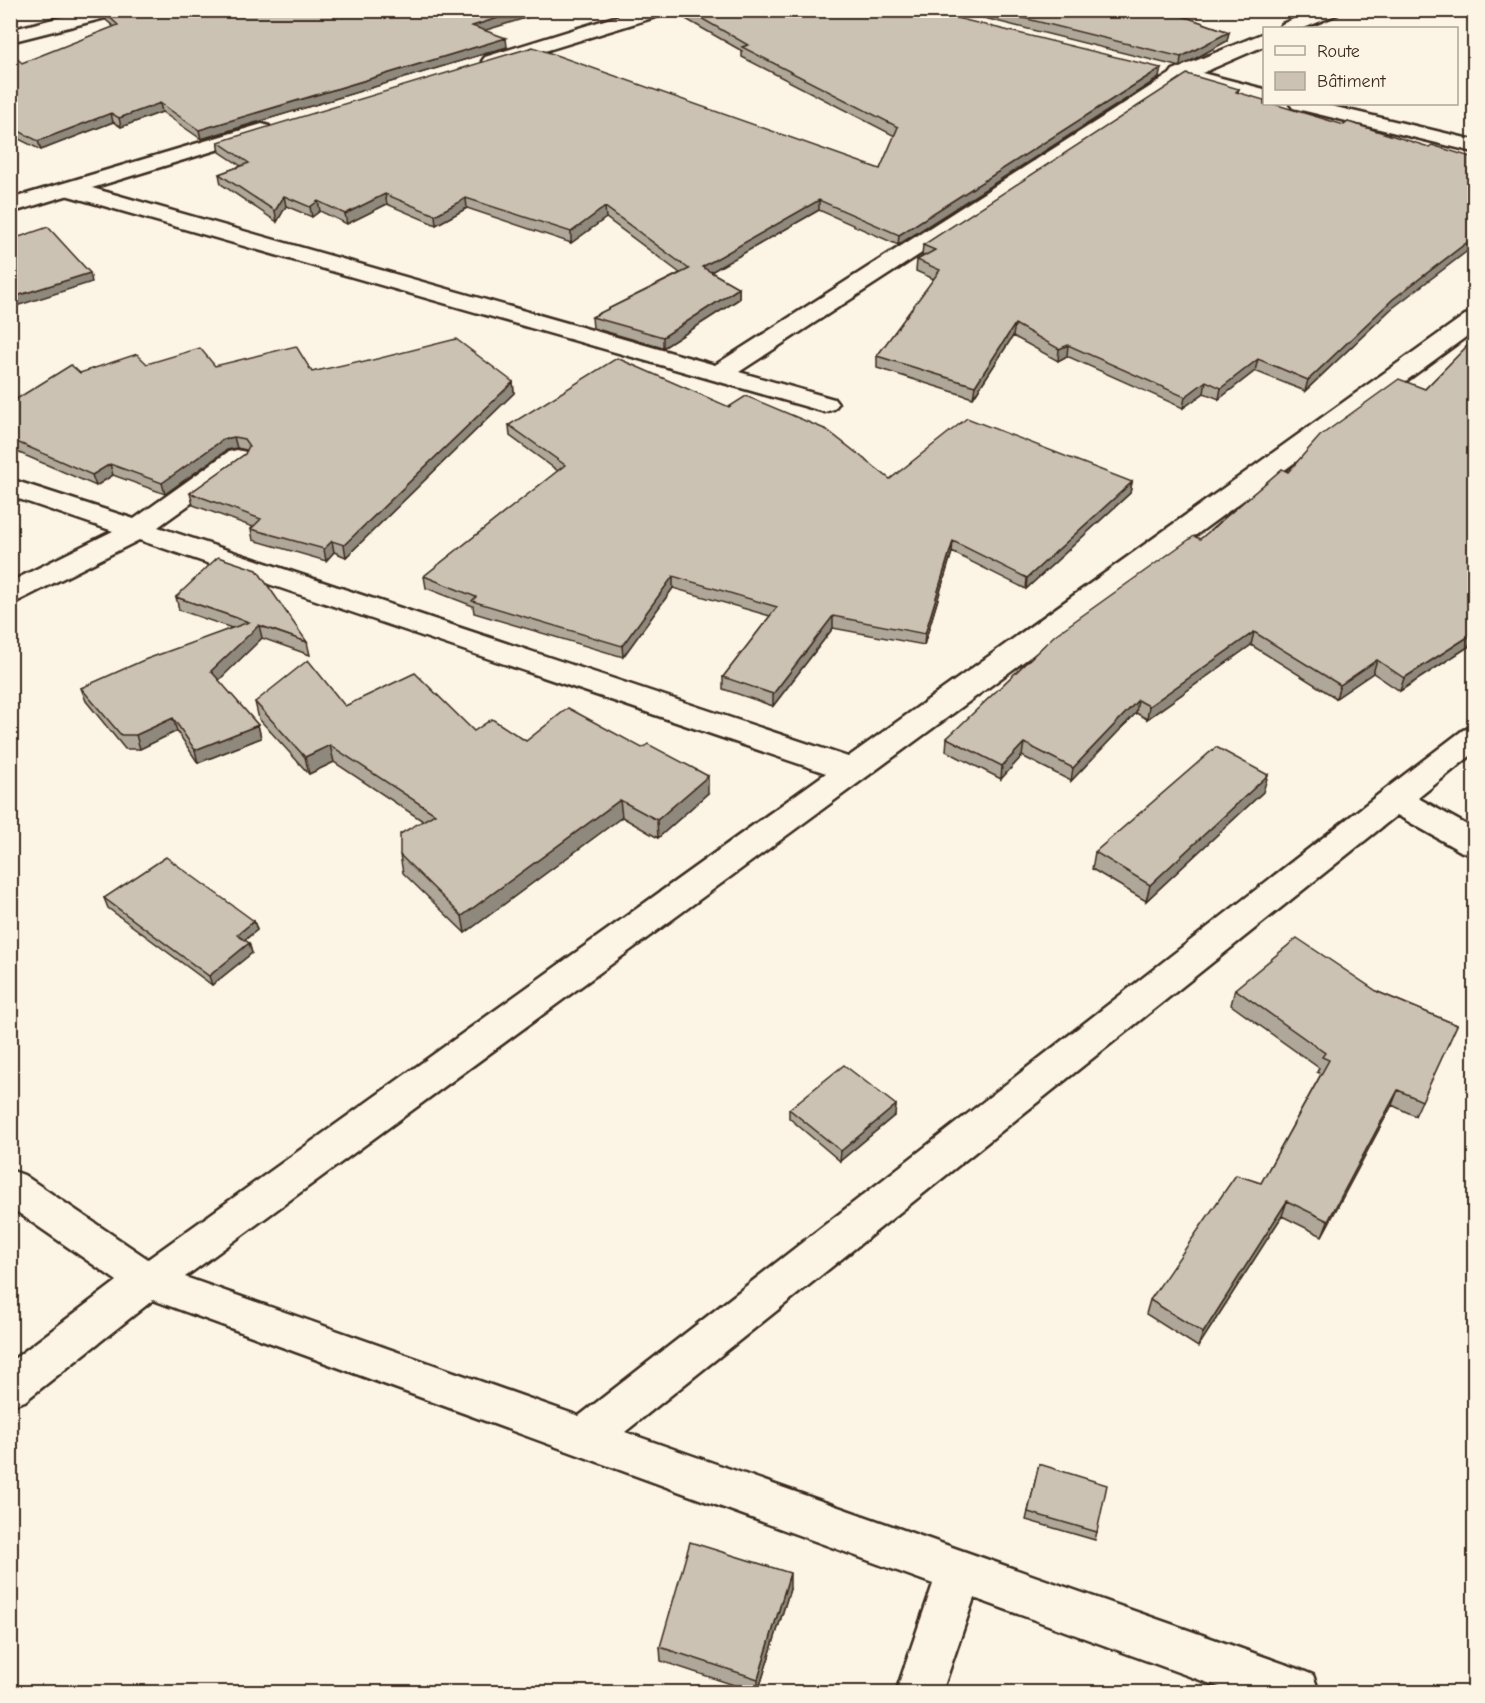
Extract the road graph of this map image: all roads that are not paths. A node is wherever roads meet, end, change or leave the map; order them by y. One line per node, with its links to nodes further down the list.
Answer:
1 (114, 10): 5 (street)
2 (658, 10): 7 (street)
3 (1331, 10): 4 (street)
4 (1291, 27)
5 (10, 36)
6 (1263, 39): 9 (street)
7 (477, 65)
8 (1159, 69): 9 (street)
9 (1182, 75): 10 (street); 17 (street)
10 (1263, 95)
11 (1304, 105): 13 (street)
12 (285, 123): 14 (street)
13 (1474, 146)
14 (70, 189): 15 (street); 17 (street)
15 (10, 206)
16 (1474, 320): 24 (street)
17 (718, 374): 18 (street)
18 (825, 404)
19 (237, 458): 21 (street)
20 (10, 487): 21 (street)
21 (137, 530): 22 (street); 24 (street)
22 (10, 594)
23 (1474, 737): 25 (street)
24 (854, 770): 28 (street)
25 (1394, 799): 26 (street); 30 (street)
26 (1474, 844)
27 (10, 1186): 28 (street)
28 (148, 1281): 29 (street); 30 (street)
29 (10, 1387)
30 (585, 1437): 31 (street)
31 (960, 1572): 32 (street); 33 (street)
32 (919, 1692)
33 (1296, 1692)

